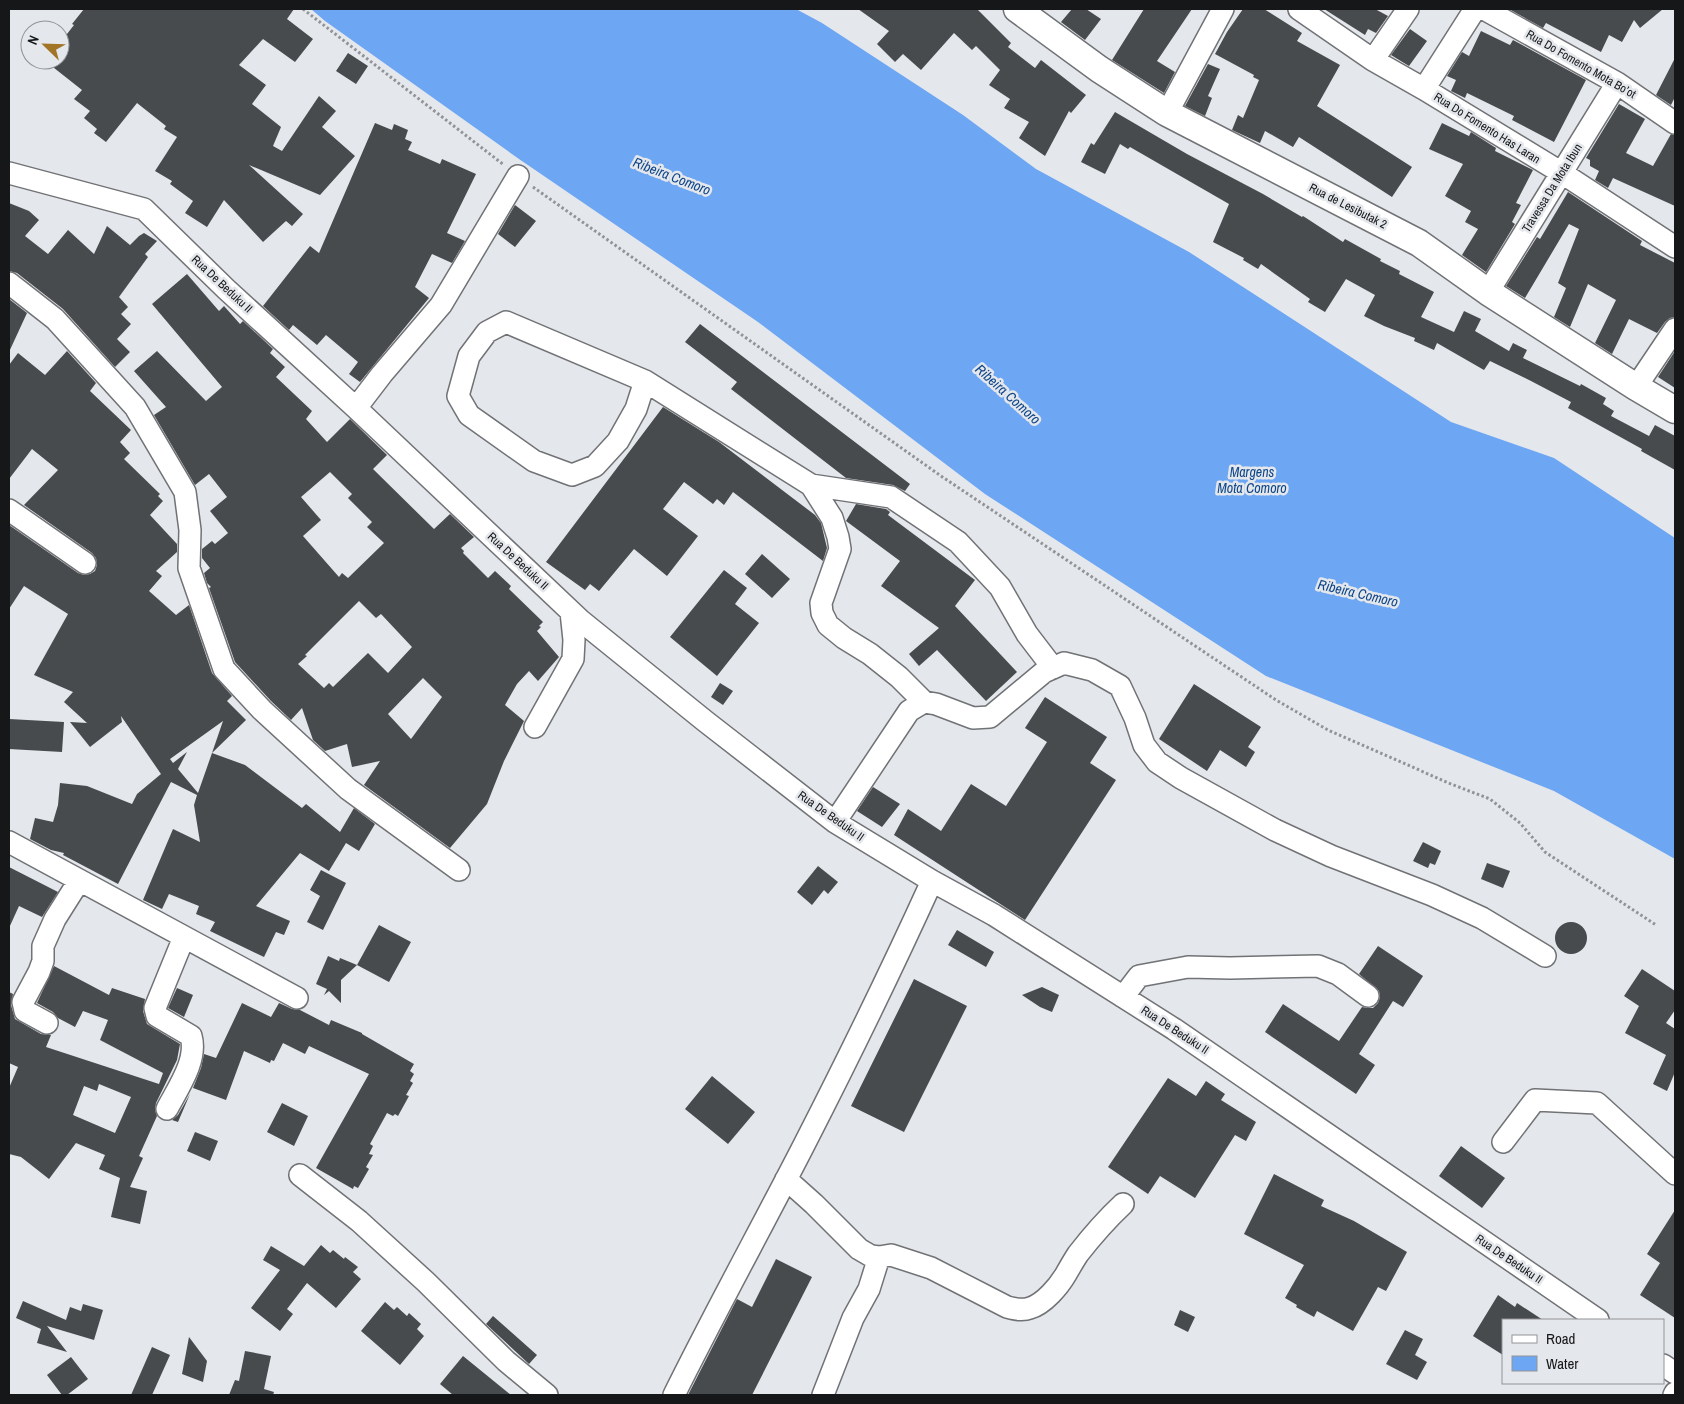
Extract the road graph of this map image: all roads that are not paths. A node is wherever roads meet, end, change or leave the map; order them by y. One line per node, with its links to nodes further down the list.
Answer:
1 (1017, 9): 10 (main road, Rua de Lesibutak 2)
2 (1223, 9): 10 (street)
3 (1299, 9): 7 (street, Rua Do Fomento Has Laran)
4 (1408, 9): 7 (street)
5 (1475, 9): 9 (street)
6 (1484, 9): 8 (street, Rua Do Fomento Mota Bo’ot)
7 (1373, 60): 9 (street, Rua Do Fomento Has Laran)
8 (1617, 83): 11 (street, Rua Do Fomento Mota Bo’ot); 13 (street, Travessa Da Mota Ibun)
9 (1424, 89): 13 (street, Rua Do Fomento Has Laran)
10 (1167, 113): 17 (main road, Rua de Lesibutak 2)
11 (1675, 123)
12 (9, 173): 21 (street, Rua De Beduku II)
13 (1562, 173): 15 (street, Rua Do Fomento Has Laran); 17 (street, Travessa Da Mota Ibun)
14 (518, 176): 21 (street)
15 (1675, 247)
16 (9, 283): 32 (street)
17 (1488, 292): 20 (main road, Rua de Lesibutak 2)
18 (1675, 329): 20 (street)
19 (645, 381): 19 (street); 23 (street)
20 (1636, 387): 22 (main road, Rua de Lesibutak 2)
21 (356, 408): 26 (street, Rua De Beduku II)
22 (1675, 410)
23 (811, 485): 27 (street); 28 (street)
24 (9, 510): 25 (street)
25 (85, 563)
26 (571, 612): 29 (street); 30 (street, Rua De Beduku II)
27 (1053, 668): 28 (street); 36 (street)
28 (924, 702): 30 (street)
29 (536, 727)
30 (834, 822): 34 (street, Rua De Beduku II)
31 (9, 842): 33 (street)
32 (459, 870)
33 (80, 881): 35 (street); 40 (street)
34 (932, 881): 37 (street, Rua De Beduku II); 45 (street)
35 (184, 937): 39 (street); 41 (street)
36 (1545, 956)
37 (1124, 996): 38 (street); 48 (street, Rua De Beduku II)
38 (1368, 996)
39 (297, 998)
40 (47, 1023)
41 (167, 1109)
42 (1503, 1142): 43 (street)
43 (1675, 1174)
44 (300, 1175): 51 (street)
45 (786, 1179): 47 (street); 52 (street)
46 (1123, 1204): 47 (street)
47 (879, 1257): 53 (street)
48 (1597, 1319)
49 (1664, 1366): 50 (street)
50 (1675, 1373)
51 (547, 1395)
52 (674, 1395)
53 (823, 1395)

